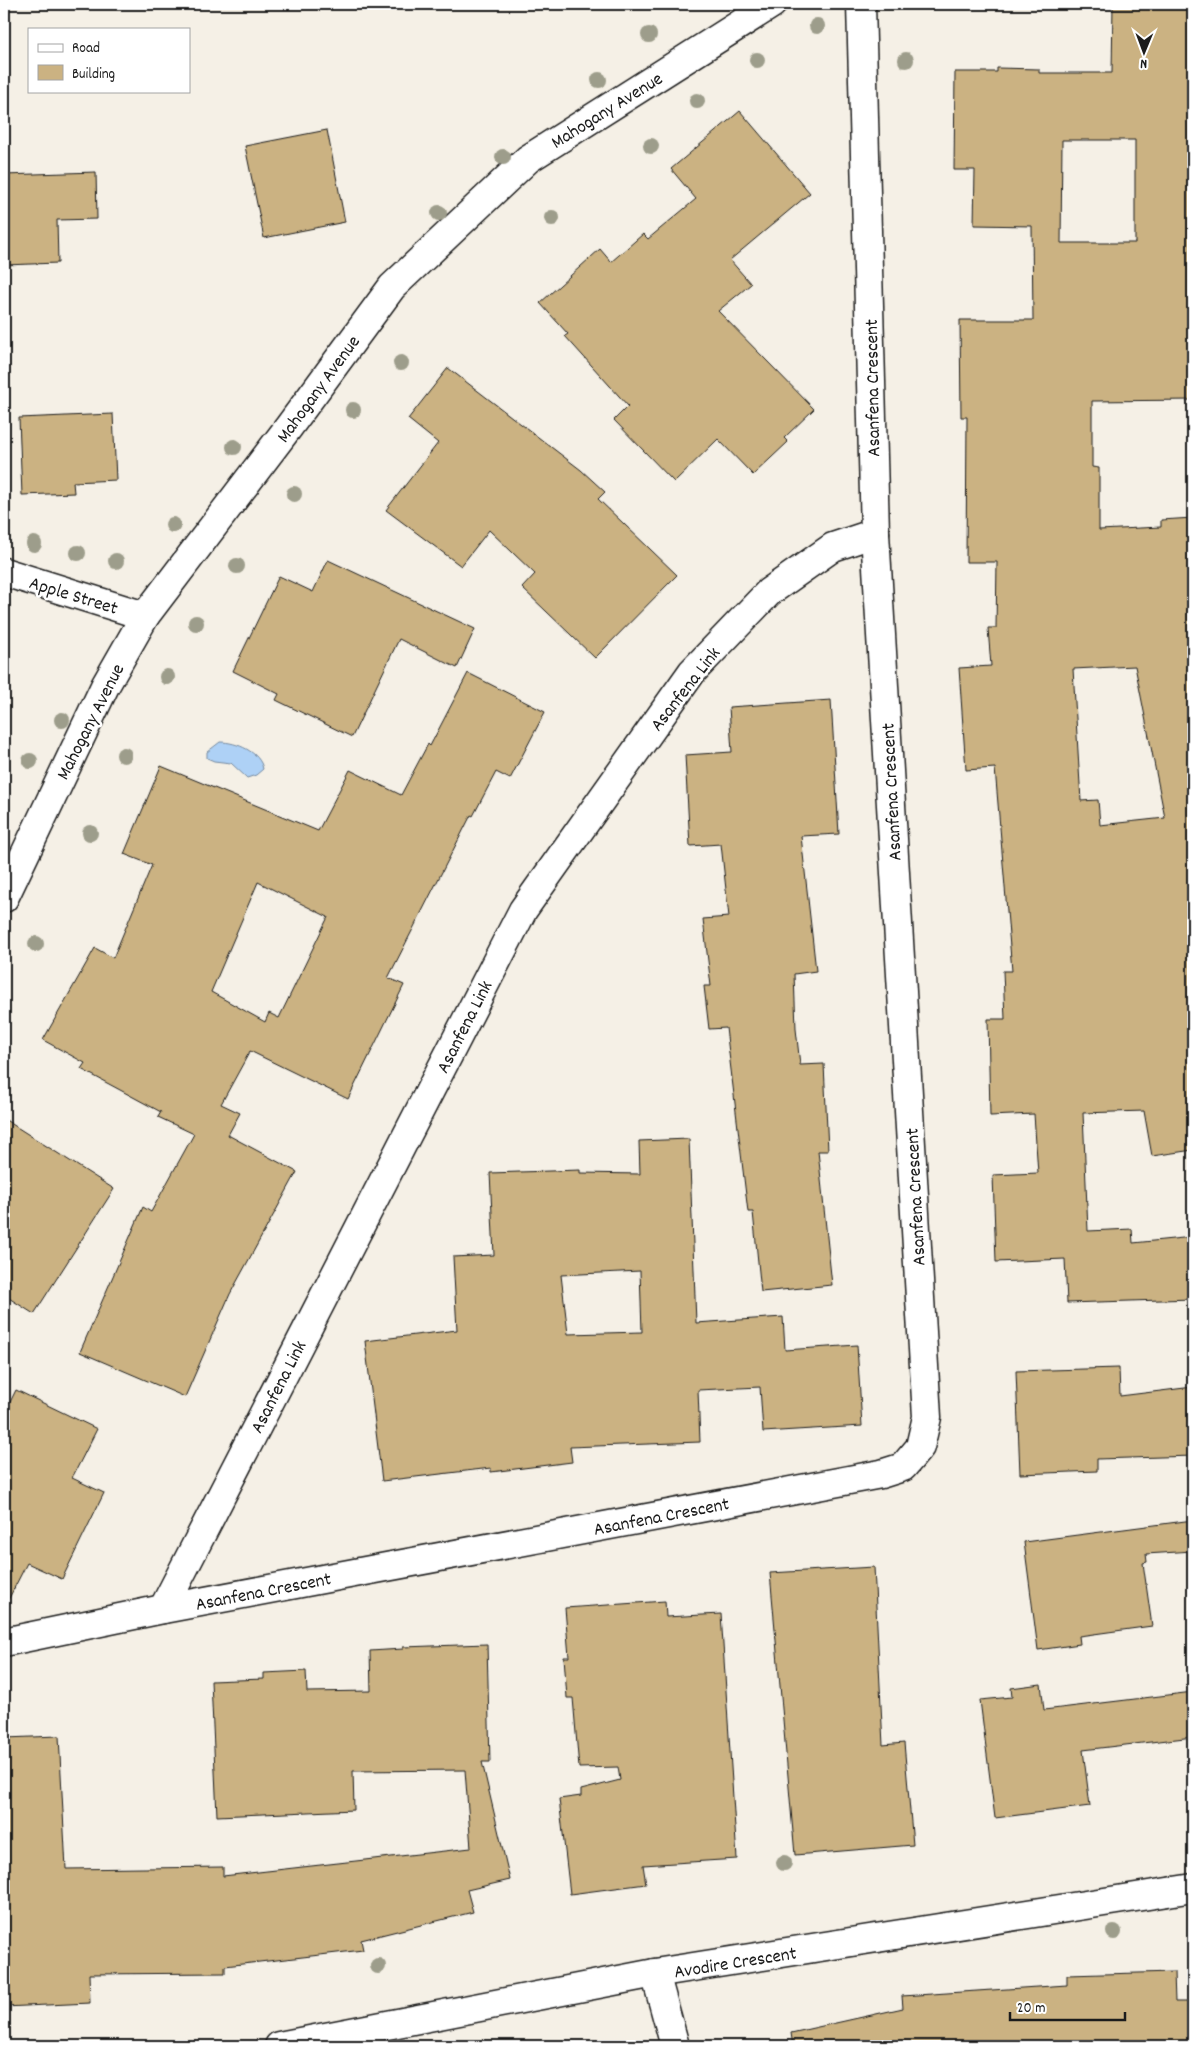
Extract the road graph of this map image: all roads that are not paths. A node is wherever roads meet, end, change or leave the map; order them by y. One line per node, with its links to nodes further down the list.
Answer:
1 (772, 4): 5 (street, Mahogany Avenue)
2 (861, 4): 3 (street, Asanfena Crescent)
3 (875, 533): 7 (street, Asanfena Link); 7 (street, Asanfena Crescent)
4 (4, 572): 5 (street, Apple Street)
5 (145, 616): 6 (street, Mahogany Avenue)
6 (4, 898)
7 (162, 1609): 8 (street, Asanfena Crescent)
8 (4, 1642)
9 (1193, 1888): 10 (street, Avodire Crescent)
10 (655, 1973): 11 (street, Avodire Crescent); 12 (street)
11 (279, 2046)
12 (675, 2046)

